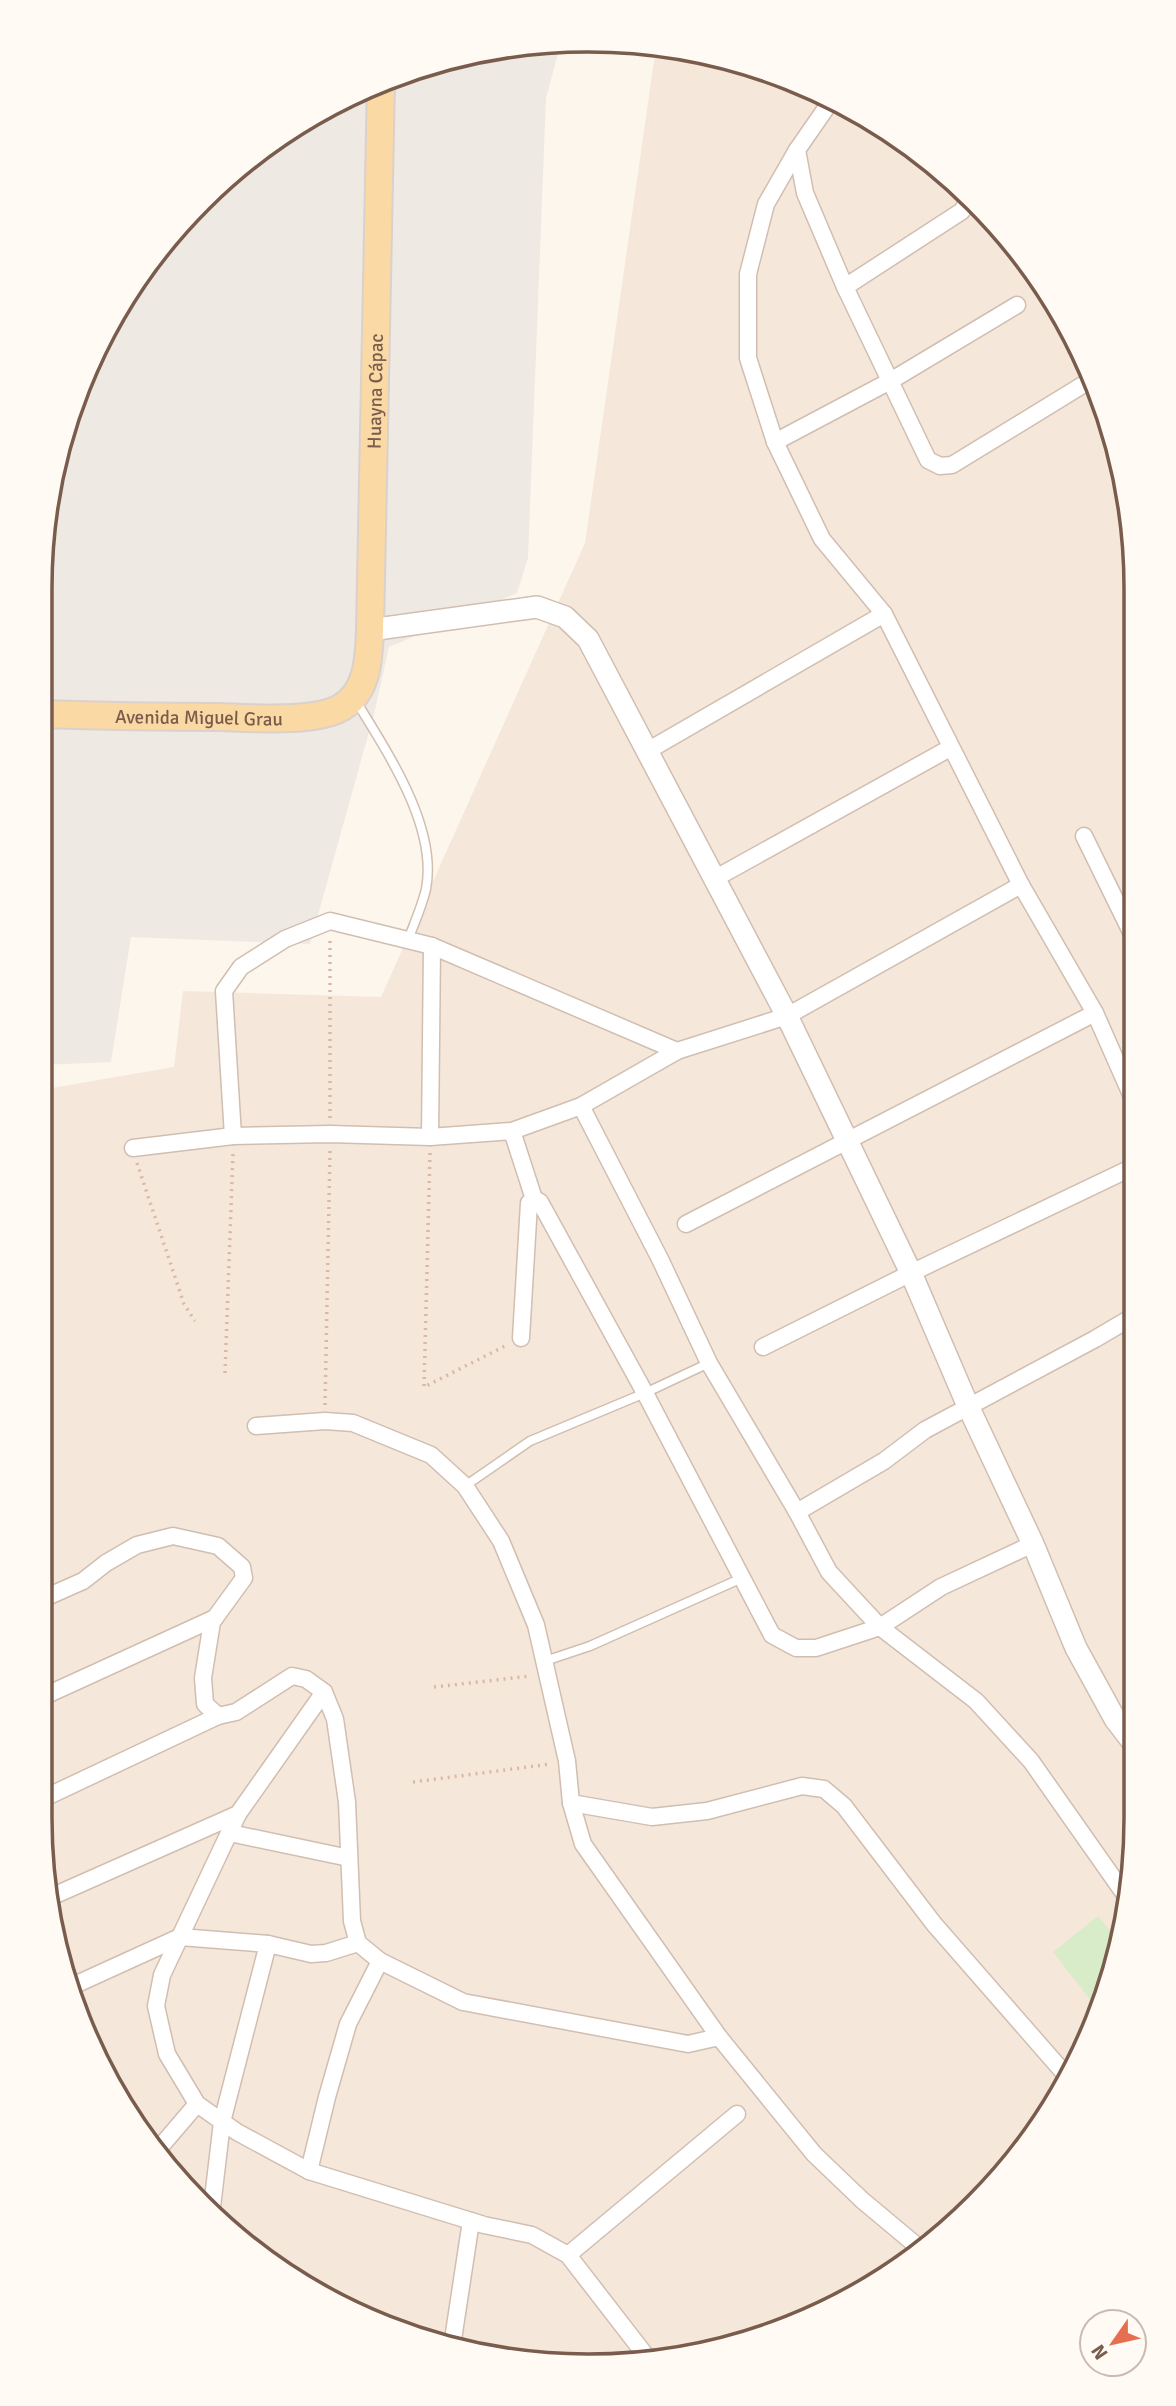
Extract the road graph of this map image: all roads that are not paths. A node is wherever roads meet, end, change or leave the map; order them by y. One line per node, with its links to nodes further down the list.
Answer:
1 (381, 94): 11 (main road, Huayna Cápac)
2 (825, 108): 3 (street)
3 (797, 150): 5 (street); 9 (street)
4 (964, 206): 5 (street)
5 (845, 287): 7 (street)
6 (1017, 305): 7 (street)
7 (892, 380): 8 (street); 9 (street)
8 (1084, 385)
9 (775, 442): 10 (street)
10 (884, 614): 14 (street); 15 (street)
11 (370, 630): 12 (main road, Huayna Cápac); 15 (street)
12 (354, 697): 13 (main road, Avenida Miguel Grau); 20 (lane)
13 (52, 714)
14 (950, 748): 17 (street); 18 (street)
15 (649, 750): 17 (street)
16 (1084, 836): 19 (street)
17 (714, 879): 23 (street)
18 (1021, 885): 22 (street); 23 (street)
19 (1124, 918)
20 (408, 940): 21 (street); 28 (street)
21 (432, 946): 24 (street); 29 (street)
22 (1096, 1013): 25 (street); 30 (street)
23 (787, 1016): 24 (street); 30 (street)
24 (677, 1051): 26 (street)
25 (1124, 1078)
26 (581, 1106): 27 (street); 39 (street)
27 (512, 1131): 29 (street); 33 (street)
28 (233, 1136): 29 (street); 31 (street)
29 (430, 1137)
30 (848, 1140): 34 (street); 35 (street)
31 (133, 1148)
32 (1124, 1171): 35 (street)
33 (534, 1199): 37 (street); 40 (street)
34 (685, 1224)
35 (911, 1273): 38 (street); 41 (street)
36 (1124, 1322): 41 (street)
37 (521, 1338)
38 (762, 1347)
39 (709, 1363): 40 (lane); 44 (street)
40 (645, 1393): 43 (lane); 46 (street)
41 (968, 1406): 44 (street); 45 (street)
42 (256, 1426): 43 (street)
43 (465, 1486): 50 (street)
44 (797, 1511): 49 (street)
45 (1033, 1545): 49 (street); 54 (street)
46 (744, 1578): 49 (street); 50 (lane)
47 (52, 1595): 48 (street)
48 (215, 1618): 52 (street); 53 (street)
49 (880, 1627): 60 (street)
50 (546, 1668): 56 (street)
51 (324, 1692): 53 (street); 57 (street); 59 (street)
52 (52, 1693)
53 (218, 1716): 55 (street)
54 (1124, 1731)
55 (52, 1794)
56 (571, 1803): 67 (street); 68 (street)
57 (239, 1814): 58 (street); 61 (street)
58 (230, 1833): 59 (street); 62 (street)
59 (349, 1858): 63 (street)
60 (1119, 1886)
61 (58, 1894)
62 (180, 1937): 64 (street); 66 (street); 69 (street)
63 (358, 1943): 64 (street); 65 (street)
64 (268, 1944): 71 (street)
65 (380, 1961): 67 (street); 73 (street)
66 (79, 1983)
67 (719, 2037): 76 (street)
68 (1061, 2069)
69 (197, 2104): 71 (street); 72 (street)
70 (737, 2114): 77 (street)
71 (222, 2122): 73 (street); 74 (street)
72 (163, 2144)
73 (309, 2172): 75 (street)
74 (213, 2200)
75 (471, 2221): 77 (street); 78 (street)
76 (914, 2243)
77 (568, 2255): 79 (street)
78 (454, 2336)
79 (642, 2350)

